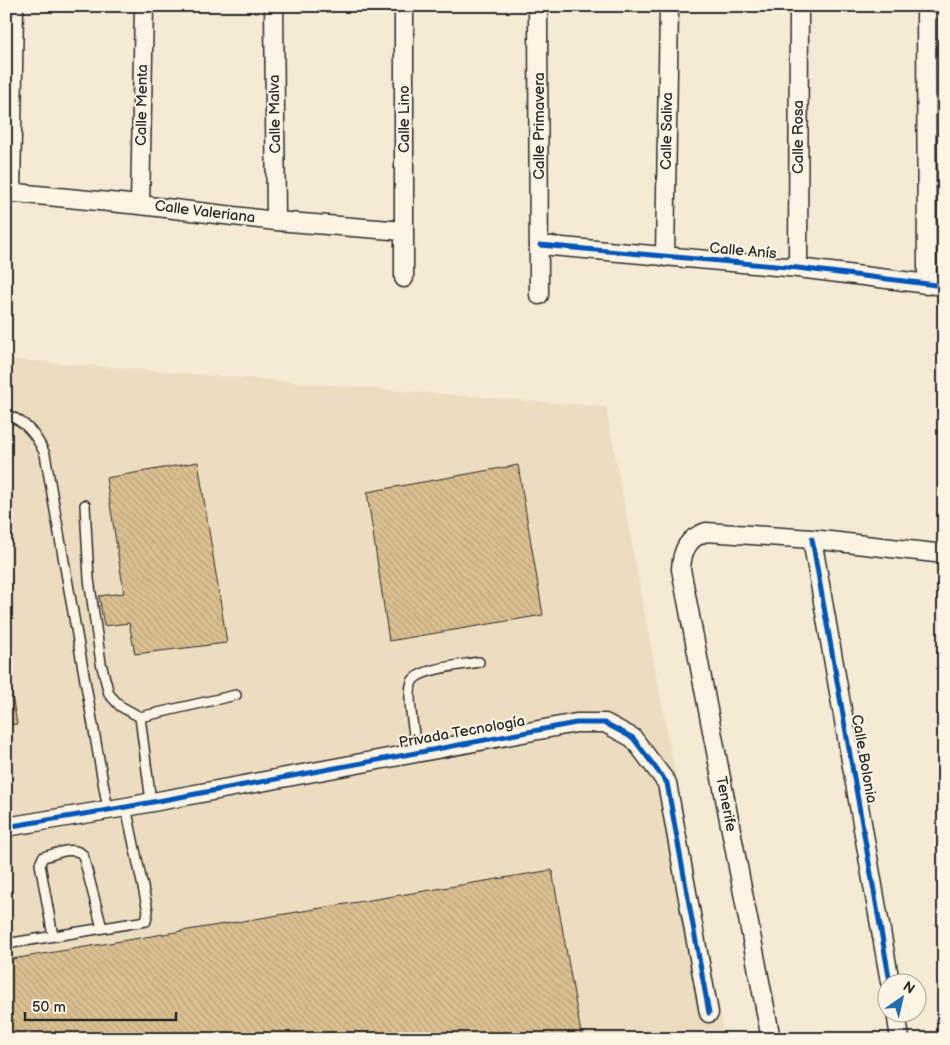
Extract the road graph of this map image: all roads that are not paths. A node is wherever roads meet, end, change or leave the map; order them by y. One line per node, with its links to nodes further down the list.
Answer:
1 (14, 6): 9 (street)
2 (144, 6): 10 (street, Calle Menta)
3 (274, 6): 11 (street, Calle Malva)
4 (404, 6): 12 (street, Calle Lino)
5 (538, 6): 13 (street, Calle Primavera)
6 (669, 6): 14 (street, Calle Saliva)
7 (799, 6): 15 (street, Calle Rosa)
8 (926, 6): 17 (street)
9 (9, 192): 10 (street, Calle Valeriana)
10 (140, 205): 11 (street, Calle Valeriana)
11 (276, 221): 12 (street, Calle Valeriana)
12 (404, 231): 16 (street, Calle Lino)
13 (540, 245): 14 (street, Calle Anís); 18 (street, Calle Primavera)
14 (665, 256): 15 (street, Calle Anís)
15 (798, 268): 17 (street, Calle Anís)
16 (404, 278)
17 (935, 286)
18 (539, 295)
19 (6, 415): 29 (lane)
20 (85, 505): 25 (lane)
21 (812, 539): 22 (street); 34 (street, Calle Bolonia); 37 (street, Tenerife)
22 (943, 557)
23 (479, 662): 26 (lane)
24 (236, 695): 25 (lane)
25 (140, 717): 27 (lane)
26 (417, 753): 27 (street, Privada Tecnología); 35 (street, Privada Tecnología)
27 (151, 802): 28 (street, Privada Tecnología)
28 (126, 807): 29 (street, Privada Tecnología); 31 (lane)
29 (108, 810): 30 (street, Privada Tecnología)
30 (6, 827)
31 (102, 928): 32 (lane); 32 (lane)
32 (53, 936): 33 (lane)
33 (6, 944)
34 (888, 972)
35 (709, 1013)
36 (897, 1022): 38 (street)
37 (771, 1039)
38 (900, 1039)

